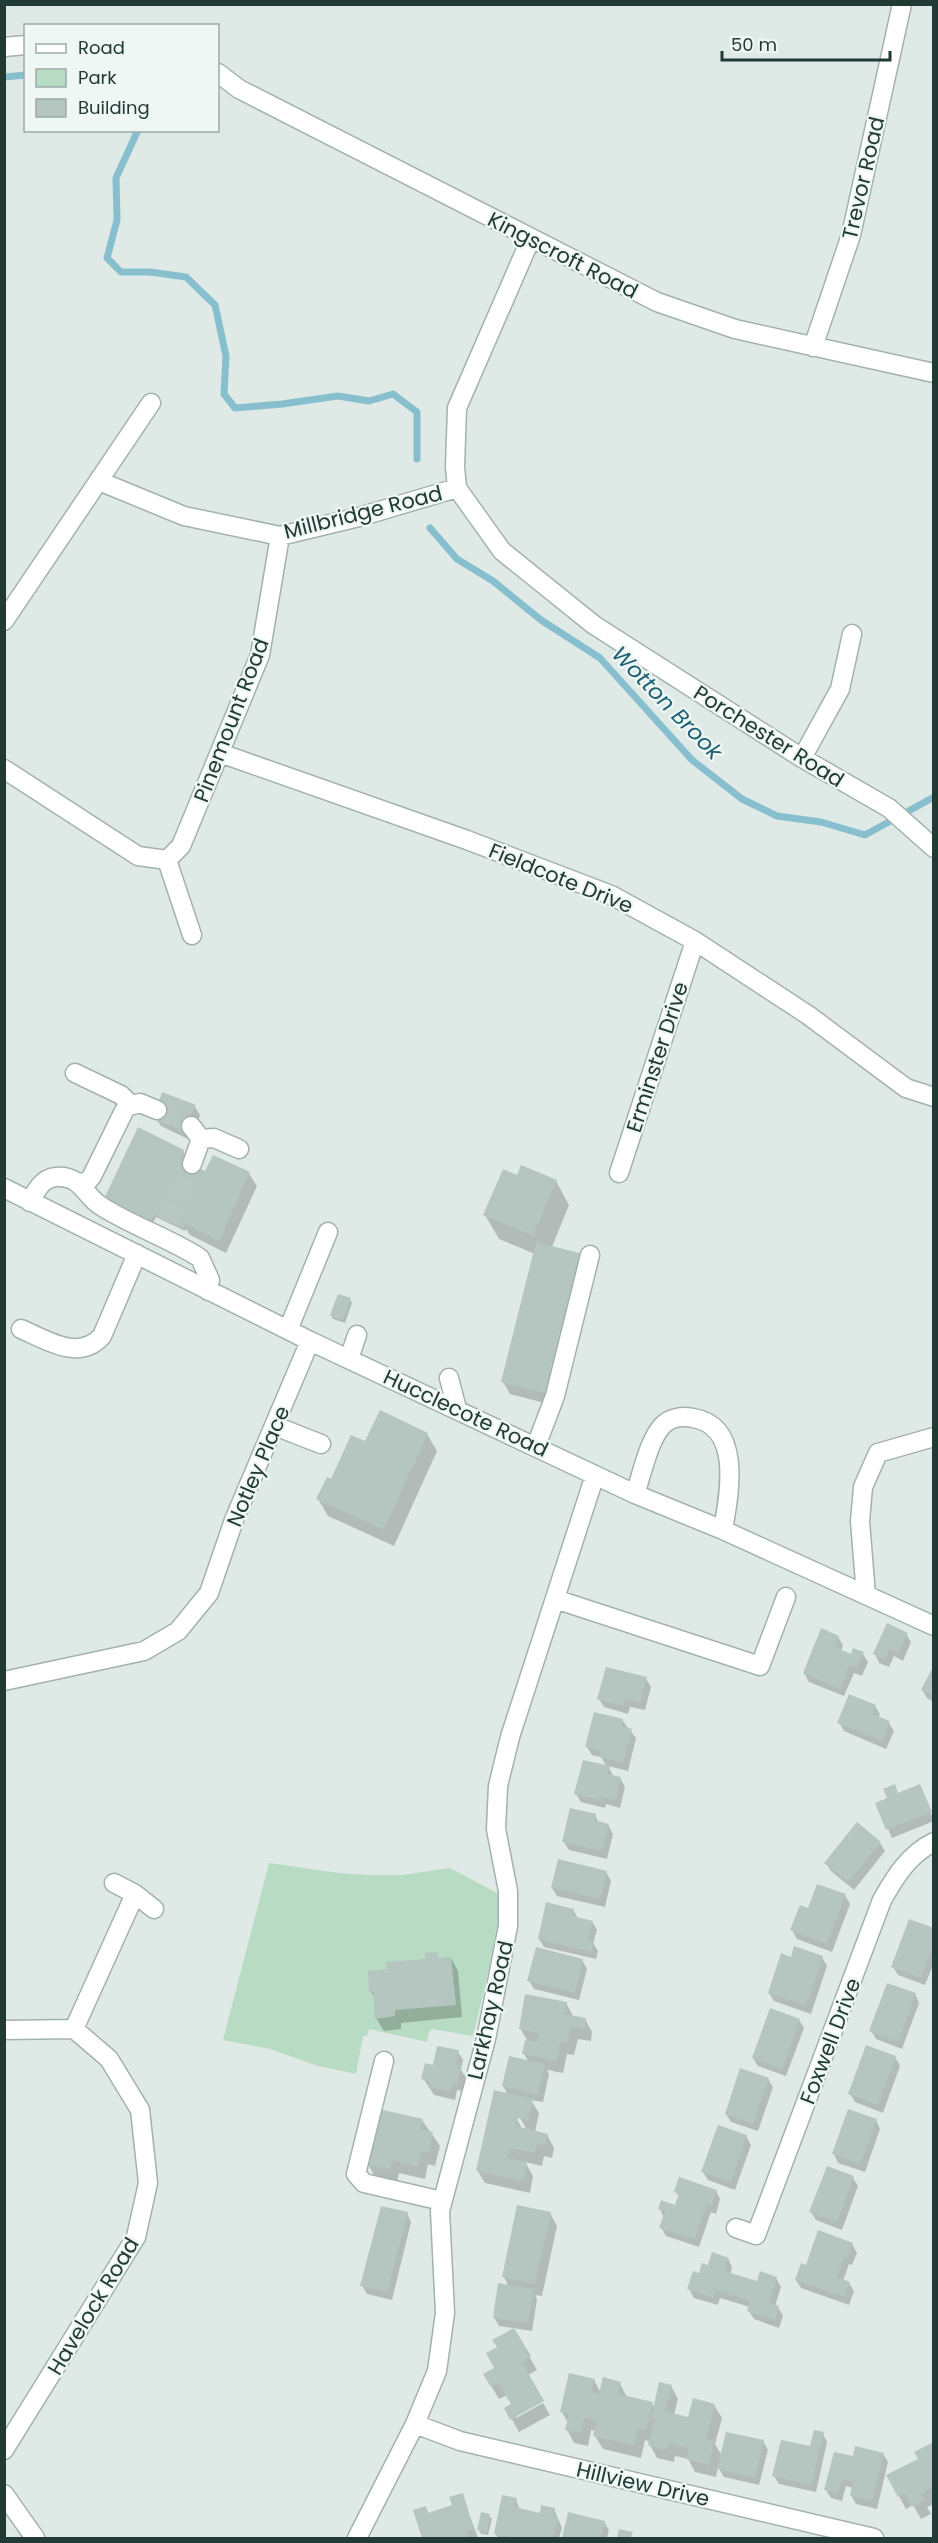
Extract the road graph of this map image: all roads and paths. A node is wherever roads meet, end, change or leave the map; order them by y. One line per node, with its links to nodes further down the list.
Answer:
1 (902, 4): 6 (street, Trevor Road)
2 (24, 45): 3 (street)
3 (4, 47)
4 (219, 74): 5 (street, Kingscroft Road)
5 (531, 238): 6 (street, Kingscroft Road); 10 (street)
6 (813, 348): 7 (street, Kingscroft Road)
7 (933, 373)
8 (151, 403): 9 (street)
9 (99, 481): 11 (street, Millbridge Road); 12 (street)
10 (457, 489): 11 (street, Millbridge Road); 15 (street, Porchester Road)
11 (280, 536): 14 (street, Pinemount Road)
12 (4, 621)
13 (852, 634): 15 (street)
14 (220, 753): 18 (street, Pinemount Road); 20 (street, Fieldcote Drive)
15 (802, 758): 17 (street, Porchester Road)
16 (4, 769): 18 (street)
17 (933, 848)
18 (167, 860): 19 (street)
19 (192, 935)
20 (695, 941): 22 (street, Fieldcote Drive); 27 (street, Erminster Drive)
21 (75, 1073): 23 (street)
22 (933, 1097)
23 (130, 1104): 24 (street); 28 (street)
24 (157, 1110)
25 (239, 1149): 26 (street)
26 (192, 1164)
27 (619, 1173)
28 (79, 1183): 30 (street); 33 (street)
29 (4, 1188): 30 (street, Hucclecote Road)
30 (30, 1202): 34 (street, Hucclecote Road)
31 (167, 1221): 33 (street)
32 (328, 1232): 38 (street)
33 (171, 1241): 36 (street)
34 (137, 1254): 36 (street, Hucclecote Road); 37 (street)
35 (590, 1255): 47 (street)
36 (208, 1292): 38 (street, Hucclecote Road)
37 (21, 1329)
38 (288, 1330): 40 (street, Hucclecote Road)
39 (357, 1335): 41 (street)
40 (310, 1341): 41 (street, Hucclecote Road); 44 (street, Notley Place)
41 (350, 1359): 43 (street, Hucclecote Road)
42 (449, 1378): 43 (street)
43 (457, 1409): 47 (street, Hucclecote Road)
44 (275, 1426): 46 (street); 55 (street, Notley Place)
45 (933, 1437): 51 (street)
46 (321, 1444)
47 (536, 1446): 48 (street, Hucclecote Road)
48 (595, 1474): 49 (street, Hucclecote Road); 53 (street, Larkhay Road)
49 (635, 1494): 50 (street, Hucclecote Road); 50 (street)
50 (723, 1530): 51 (street, Hucclecote Road)
51 (866, 1595): 54 (street, Hucclecote Road)
52 (786, 1597): 53 (street)
53 (555, 1599): 63 (street, Larkhay Road)
54 (933, 1626)
55 (4, 1681)
56 (933, 1842): 65 (street, Foxwell Drive)
57 (114, 1883): 58 (street)
58 (135, 1894): 59 (street); 60 (street)
59 (154, 1909)
60 (74, 2029): 61 (street); 68 (street, Havelock Road)
61 (4, 2030)
62 (384, 2061): 63 (street)
63 (442, 2201): 67 (street, Larkhay Road)
64 (736, 2228): 65 (street)
65 (756, 2235): 66 (street)
66 (774, 2241)
67 (415, 2424): 71 (street, Larkhay Road); 72 (street, Hillview Drive)
68 (4, 2450)
69 (4, 2494): 70 (street)
70 (36, 2538)
71 (357, 2538)
72 (874, 2538)

